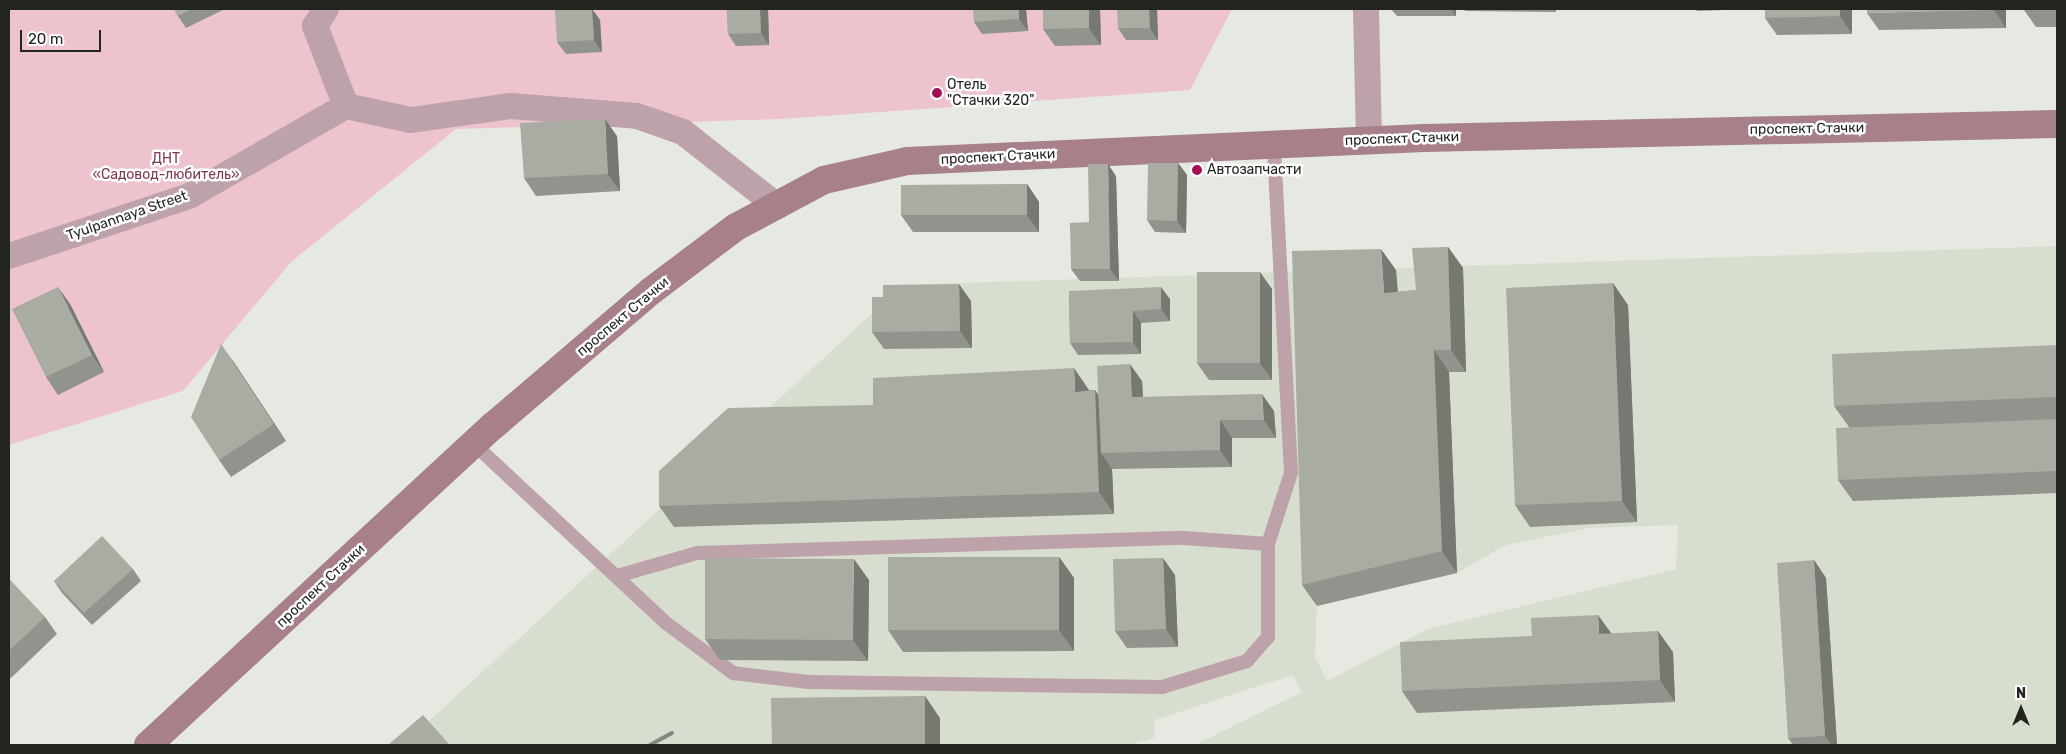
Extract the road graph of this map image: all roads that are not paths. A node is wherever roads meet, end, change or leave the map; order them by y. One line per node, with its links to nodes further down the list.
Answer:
1 (326, 9): 3 (street)
2 (1366, 9): 5 (street)
3 (346, 106): 7 (street); 8 (street, Tyulpannaya Street)
4 (2057, 124): 5 (street, проспект Стачки)
5 (1369, 140): 6 (street, проспект Стачки)
6 (1274, 144): 7 (street, проспект Стачки); 10 (lane)
7 (777, 206): 9 (street, проспект Стачки)
8 (9, 256)
9 (474, 444): 11 (lane); 12 (street, проспект Стачки)
10 (1268, 544): 11 (lane); 11 (lane)
11 (617, 576)
12 (148, 745)

